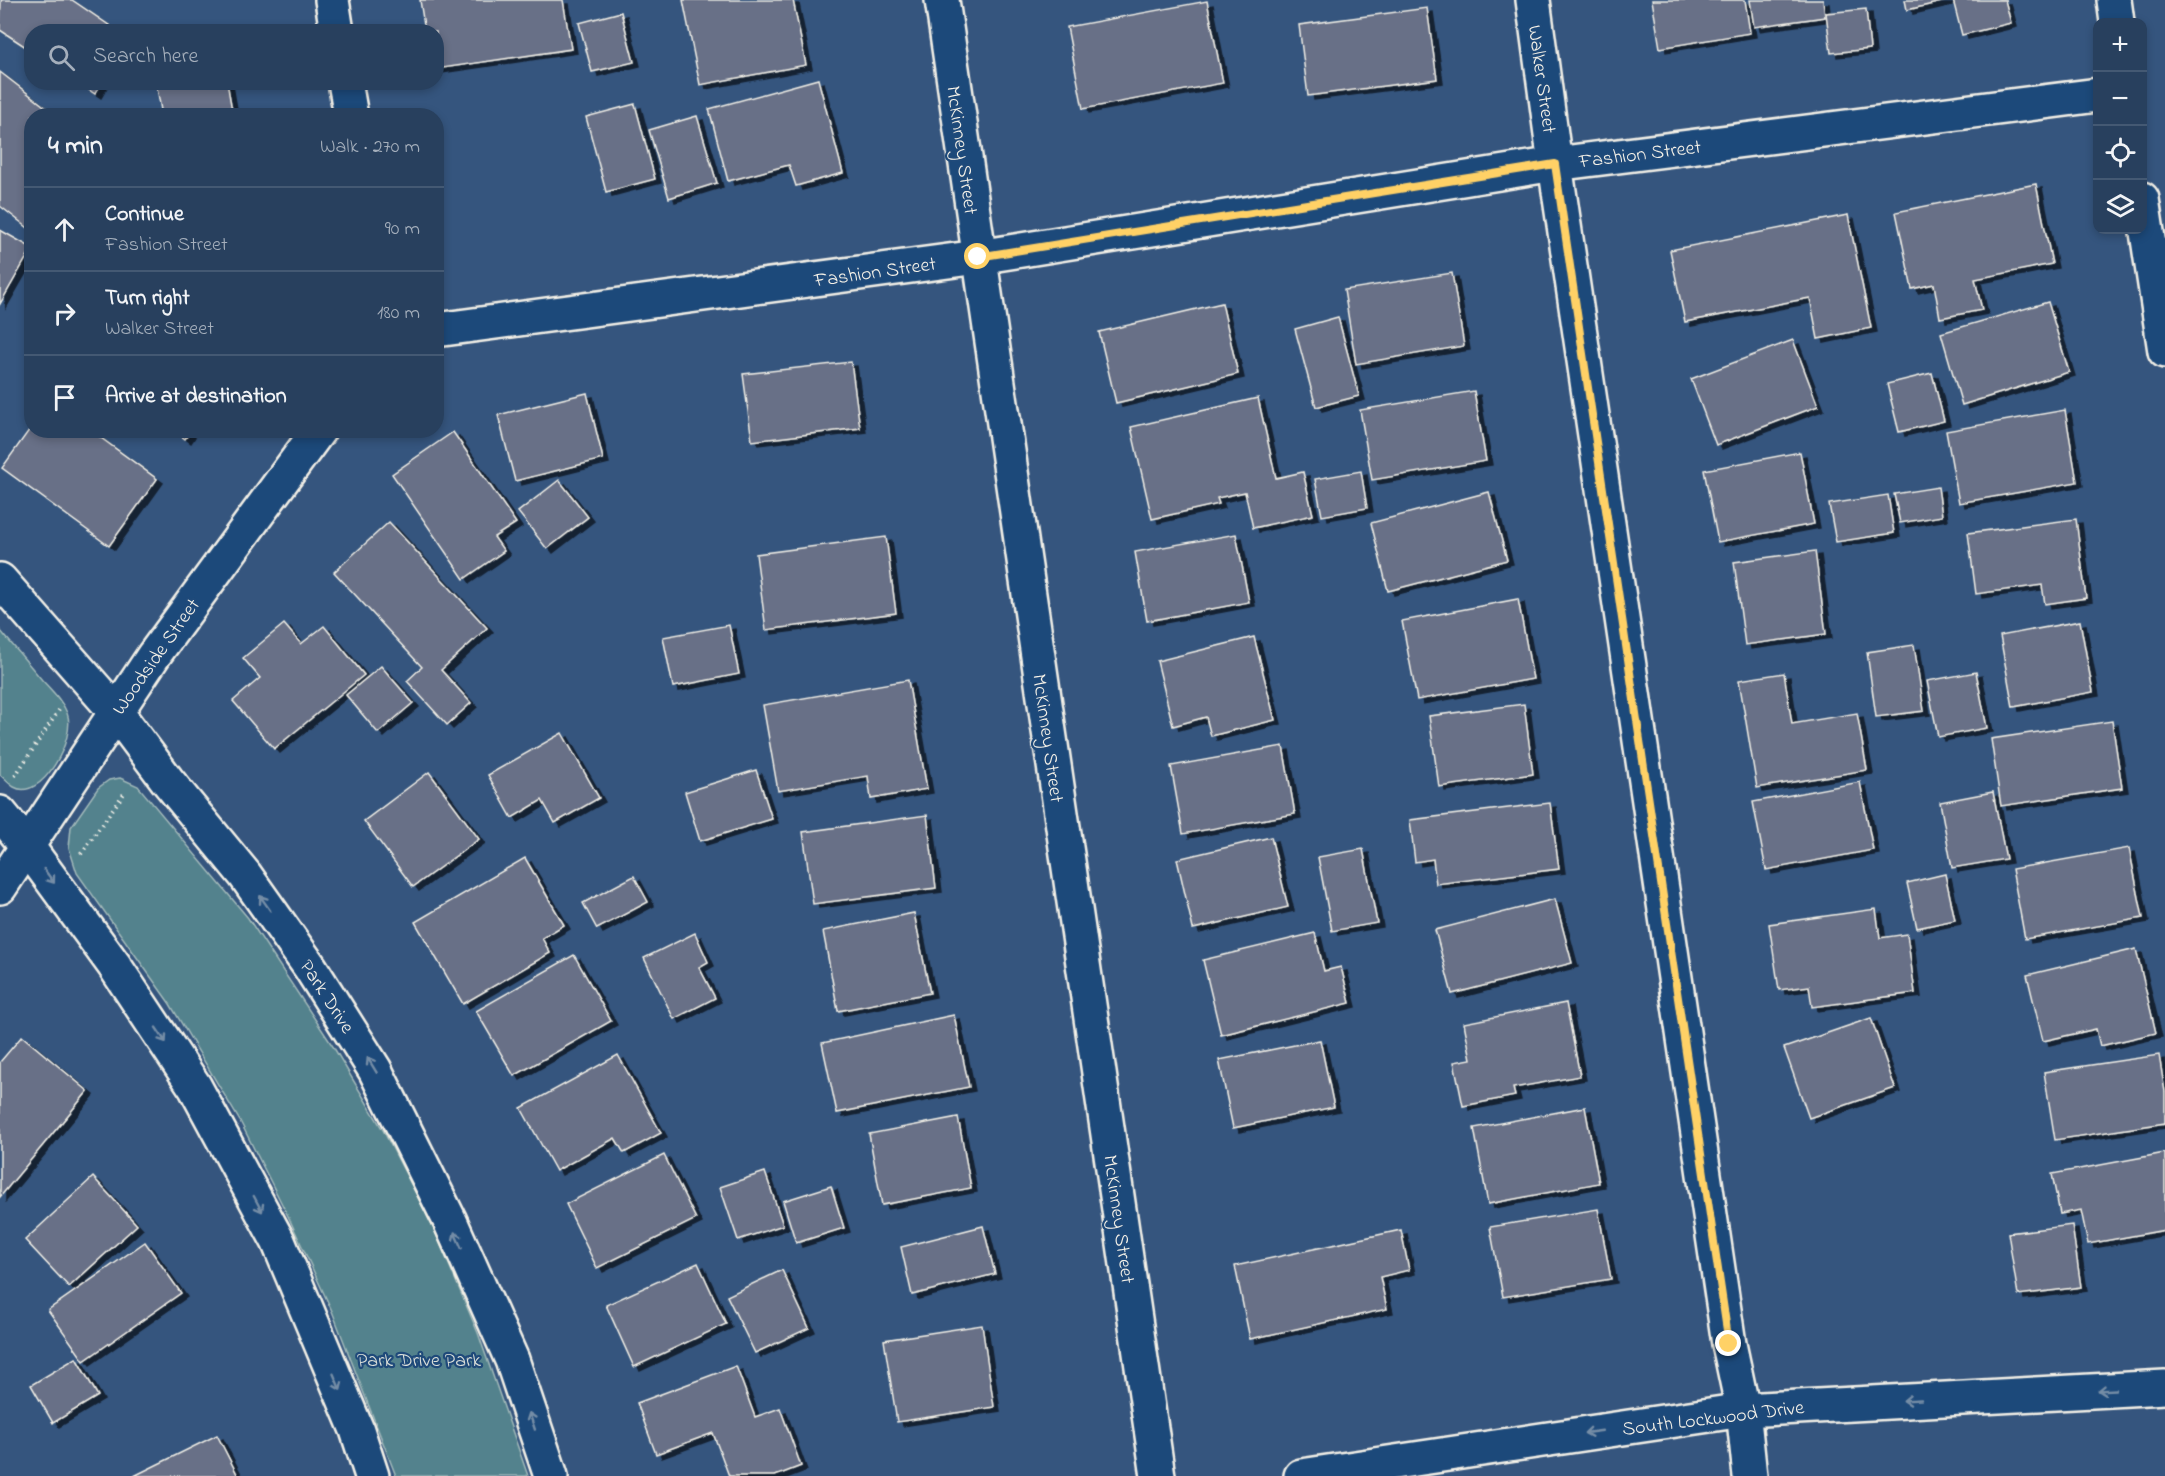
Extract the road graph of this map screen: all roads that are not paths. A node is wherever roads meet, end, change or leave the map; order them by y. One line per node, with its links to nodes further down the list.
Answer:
1 (332, 0): 6 (street)
2 (942, 0): 12 (street, McKinney Street)
3 (1533, 0): 10 (street, Walker Street)
4 (2114, 0): 5 (street)
5 (2116, 18)
6 (336, 24)
7 (346, 90): 9 (street)
8 (2093, 96): 10 (street, Fashion Street)
9 (350, 108)
10 (1555, 164): 12 (street, Fashion Street); 22 (street, Walker Street)
11 (2147, 232): 14 (street)
12 (978, 257): 13 (street, Fashion Street); 25 (street, McKinney Street)
13 (444, 329)
14 (2165, 351)
15 (313, 438): 17 (street, Woodside Street)
16 (0, 580): 17 (street, Park Drive)
17 (116, 712): 19 (street, Woodside Street); 24 (street, Park Drive, one-way to 17)
18 (5, 798): 19 (street)
19 (27, 846): 20 (street, Woodside Street); 23 (street, one-way to 23)
20 (0, 887)
21 (2165, 1387): 22 (street, South Lockwood Drive, one-way to 22)
22 (1743, 1410): 26 (street, South Lockwood Drive, one-way to 26); 27 (street, Walker Street)
23 (372, 1476)
24 (551, 1476)
25 (1158, 1476)
26 (1300, 1476)
27 (1750, 1476)

